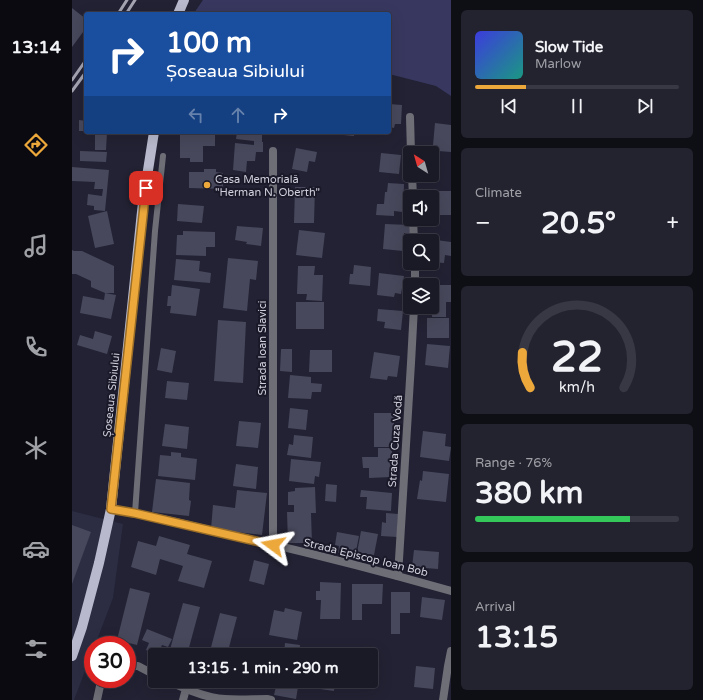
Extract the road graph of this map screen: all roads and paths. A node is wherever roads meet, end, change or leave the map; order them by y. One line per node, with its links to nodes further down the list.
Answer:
1 (184, 0): 2 (main road)
2 (179, 12)
3 (410, 117): 5 (street)
4 (154, 134): 9 (main road, Șoseaua Sibiului)
5 (411, 146)
6 (272, 151): 11 (street, Strada Ioan Slavici)
7 (163, 156): 10 (lane)
8 (414, 314): 12 (street, Strada Cuza Vodă)
9 (111, 509): 10 (street, Strada Episcop Ioan Bob); 15 (main road, Șoseaua Sibiului)
10 (134, 513): 11 (street, Strada Episcop Ioan Bob)
11 (273, 545): 12 (street, Strada Episcop Ioan Bob)
12 (398, 576): 13 (street, Strada Episcop Ioan Bob)
13 (451, 591)
14 (451, 652): 17 (street)
15 (72, 656)
16 (136, 666): 18 (street)
17 (449, 666): 24 (street)
18 (148, 671)
19 (100, 688): 21 (street)
20 (186, 689): 22 (street); 23 (street)
21 (97, 700)
22 (183, 700)
23 (270, 700)
24 (443, 700)

